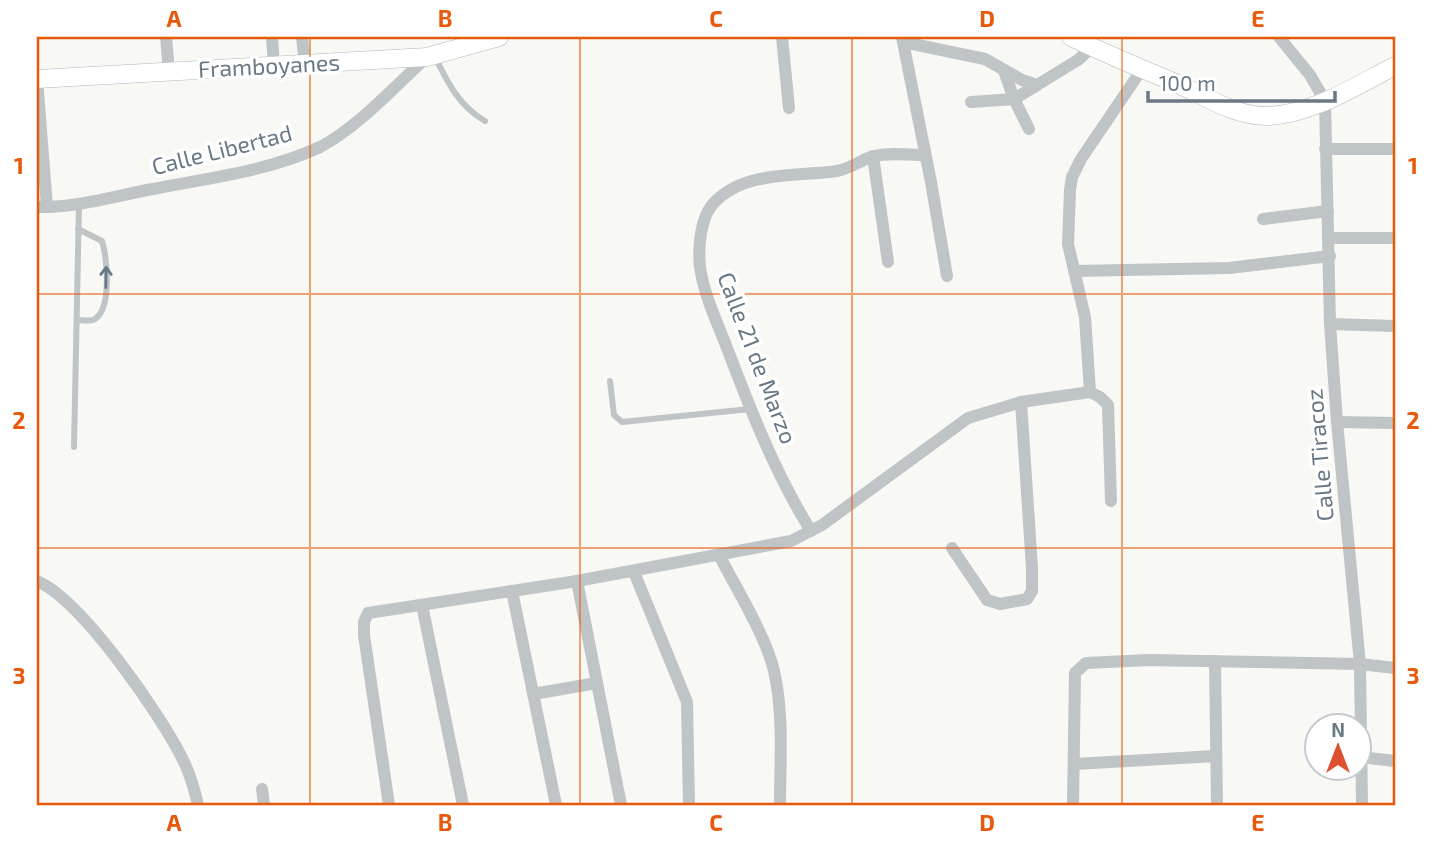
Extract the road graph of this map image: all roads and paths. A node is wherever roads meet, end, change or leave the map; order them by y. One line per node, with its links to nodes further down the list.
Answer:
1 (166, 37): 16 (street)
2 (272, 37): 12 (street)
3 (302, 37): 11 (street)
4 (499, 37): 10 (main road, Framboyanes)
5 (782, 37): 22 (street)
6 (1071, 37): 9 (main road)
7 (1279, 37): 20 (street)
8 (903, 39): 15 (street); 27 (street)
9 (1092, 47): 14 (main road); 18 (street)
10 (430, 56): 11 (main road, Framboyanes); 23 (lane); 29 (street, Calle Libertad)
11 (304, 65): 12 (main road, Framboyanes)
12 (274, 66): 16 (main road, Framboyanes)
13 (1395, 66): 20 (main road)
14 (1142, 69): 20 (main road); 38 (street)
15 (1004, 71): 18 (street); 19 (street)
16 (169, 72): 17 (main road, Framboyanes)
17 (37, 79): 30 (street)
18 (1037, 85): 19 (street)
19 (1014, 99): 21 (street); 24 (street)
20 (1325, 101): 25 (street, Calle Tiracoz)
21 (971, 102)
22 (789, 108)
23 (485, 121)
24 (1029, 129)
25 (1325, 149): 26 (street); 31 (street, Calle Tiracoz)
26 (1395, 149)
27 (924, 155): 28 (street, Calle 21 de Marzo); 39 (street)
28 (873, 156): 37 (street); 46 (street, Calle 21 de Marzo)
29 (79, 204): 30 (street, Calle Libertad); 33 (lane)
30 (42, 207)
31 (1328, 211): 32 (street); 34 (street, Calle Tiracoz)
32 (1263, 219)
33 (78, 229): 40 (lane); 40 (lane, one-way to 33)
34 (1329, 238): 35 (street); 36 (street, Calle Tiracoz)
35 (1395, 238)
36 (1330, 256): 38 (street); 41 (street, Calle Tiracoz)
37 (888, 262)
38 (1074, 271): 44 (street)
39 (947, 276)
40 (76, 320): 49 (lane)
41 (1330, 324): 42 (street); 47 (street, Calle Tiracoz)
42 (1395, 326)
43 (610, 380): 46 (lane)
44 (1090, 392): 45 (street); 50 (street)
45 (1021, 402): 51 (street); 52 (street)
46 (750, 409): 51 (street, Calle 21 de Marzo)
47 (1337, 422): 48 (street); 60 (street, Calle Tiracoz)
48 (1395, 423)
49 (74, 447)
50 (1111, 501)
51 (811, 531): 53 (street)
52 (952, 548)
53 (719, 555): 54 (street); 80 (street)
54 (634, 572): 55 (street); 79 (street)
55 (577, 581): 57 (street); 62 (street)
56 (37, 582): 70 (street)
57 (512, 591): 58 (street); 63 (street)
58 (422, 605): 75 (street); 76 (street)
59 (1215, 661): 60 (street); 65 (street); 68 (street)
60 (1360, 664): 61 (street); 64 (street, Calle Tiracoz)
61 (1395, 668)
62 (597, 683): 63 (street); 78 (street)
63 (533, 694): 77 (street)
64 (1360, 712)
65 (1216, 756): 68 (street); 82 (street)
66 (1372, 758): 67 (street)
67 (1395, 761)
68 (1074, 764): 81 (street)
69 (1361, 782): 83 (street, Calle Tiracoz)
70 (193, 783): 72 (street); 73 (street)
71 (262, 789): 74 (street)
72 (198, 805)
73 (209, 805)
74 (264, 805)
75 (388, 805)
76 (463, 805)
77 (556, 805)
78 (621, 805)
79 (689, 805)
80 (780, 805)
81 (1073, 805)
82 (1217, 805)
83 (1362, 805)

